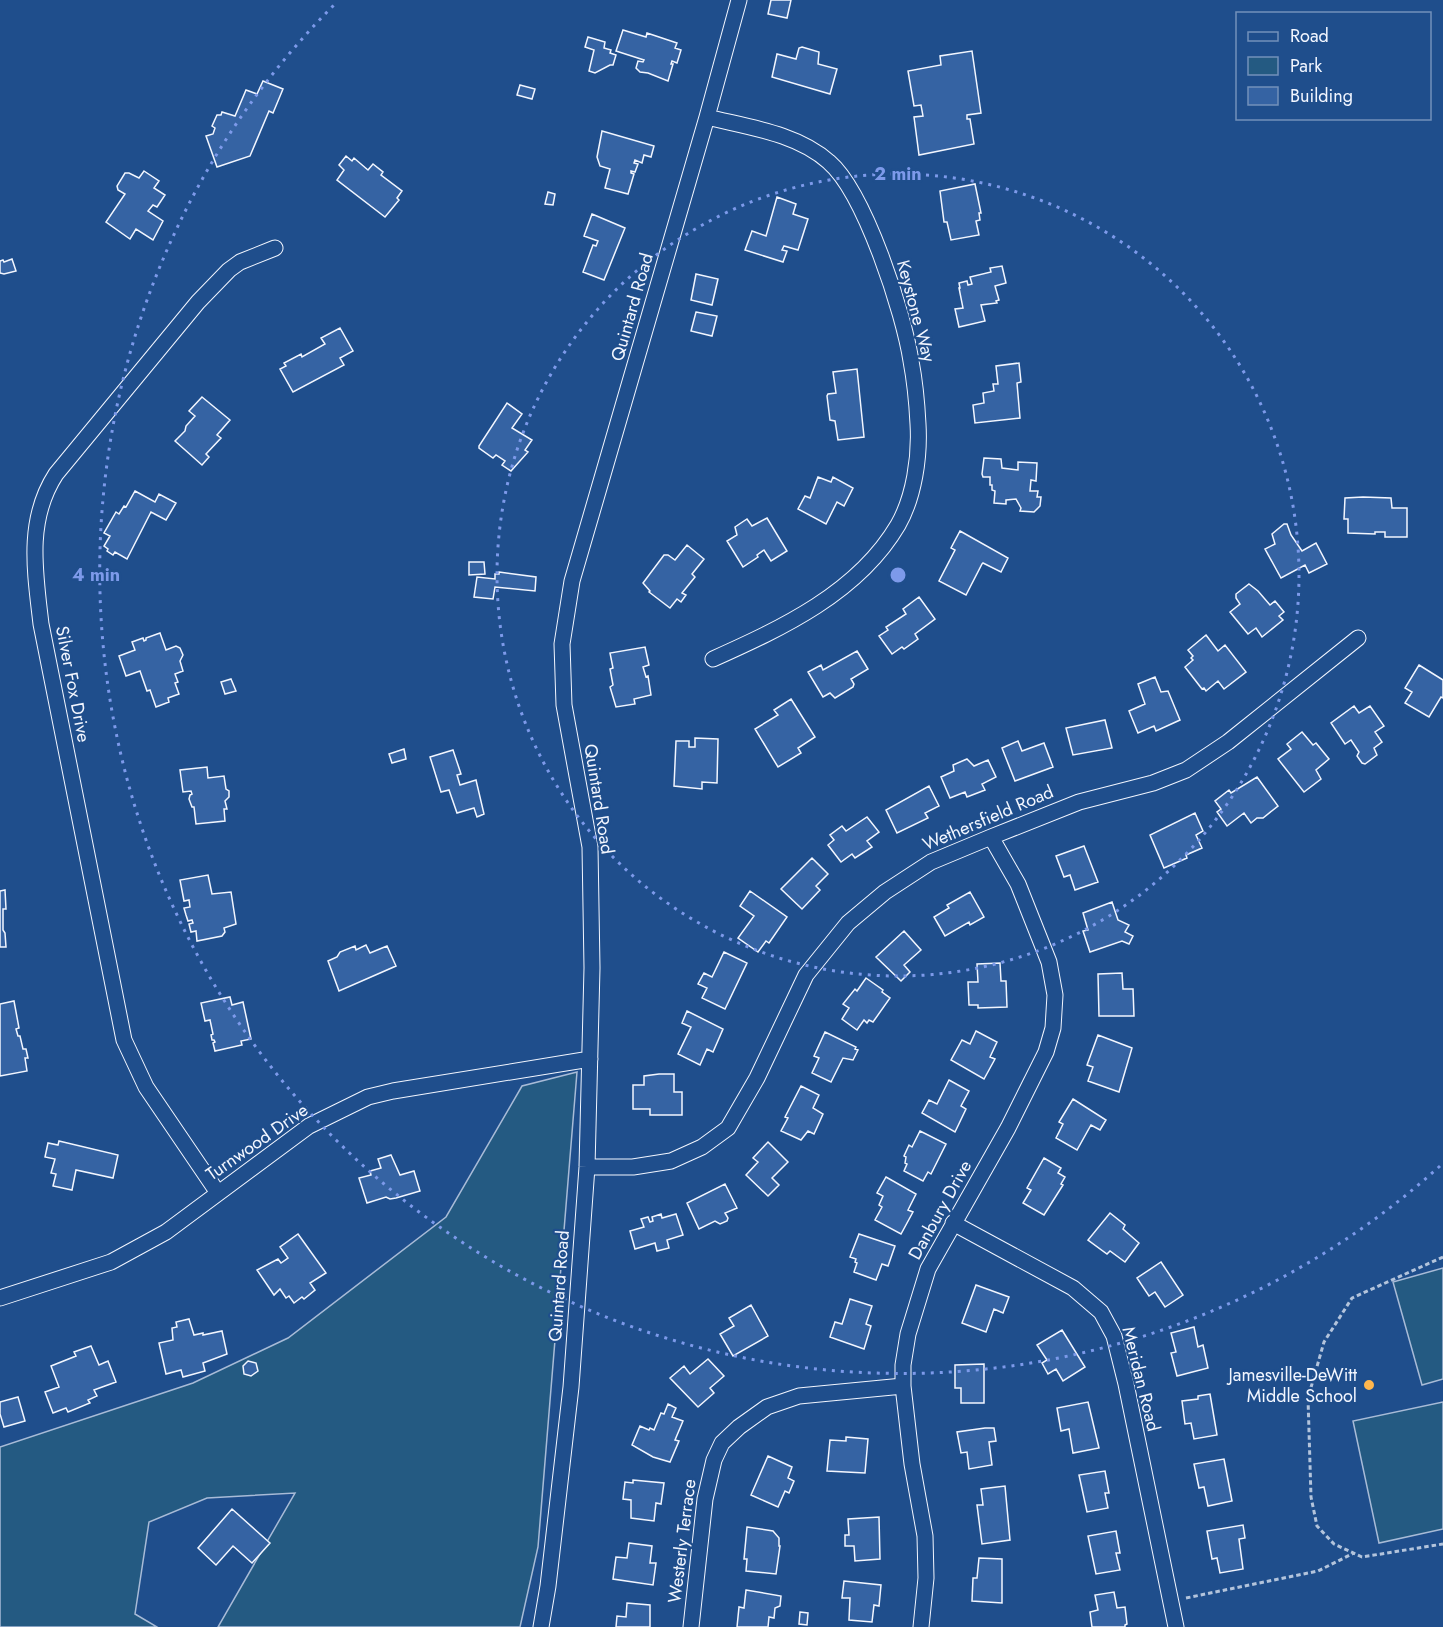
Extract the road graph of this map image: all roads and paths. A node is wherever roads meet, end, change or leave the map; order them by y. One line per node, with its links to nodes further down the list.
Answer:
1 (739, 0): 2 (street, Quintard Road)
2 (707, 117): 5 (street, Keystone Way); 7 (street, Quintard Road)
3 (275, 248): 9 (street, Silver Fox Drive)
4 (1358, 638): 6 (street, Wethersfield Road)
5 (713, 659)
6 (991, 837): 8 (street, Wethersfield Road); 10 (street, Danbury Drive)
7 (590, 1059): 8 (street, Quintard Road); 9 (street, Turnwood Drive)
8 (587, 1167): 17 (street, Quintard Road)
9 (218, 1193): 12 (street, Turnwood Drive)
10 (953, 1223): 13 (street, Danbury Drive); 16 (street, Meridan Road)
11 (1443, 1257): 15 (path)
12 (0, 1298)
13 (903, 1386): 18 (street, Westerly Terrace); 19 (street, Danbury Drive)
14 (1443, 1544): 15 (path)
15 (1354, 1553): 16 (path)
16 (1170, 1602): 20 (street, Meridan Road)
17 (541, 1627)
18 (691, 1627)
19 (921, 1627)
20 (1176, 1627)

